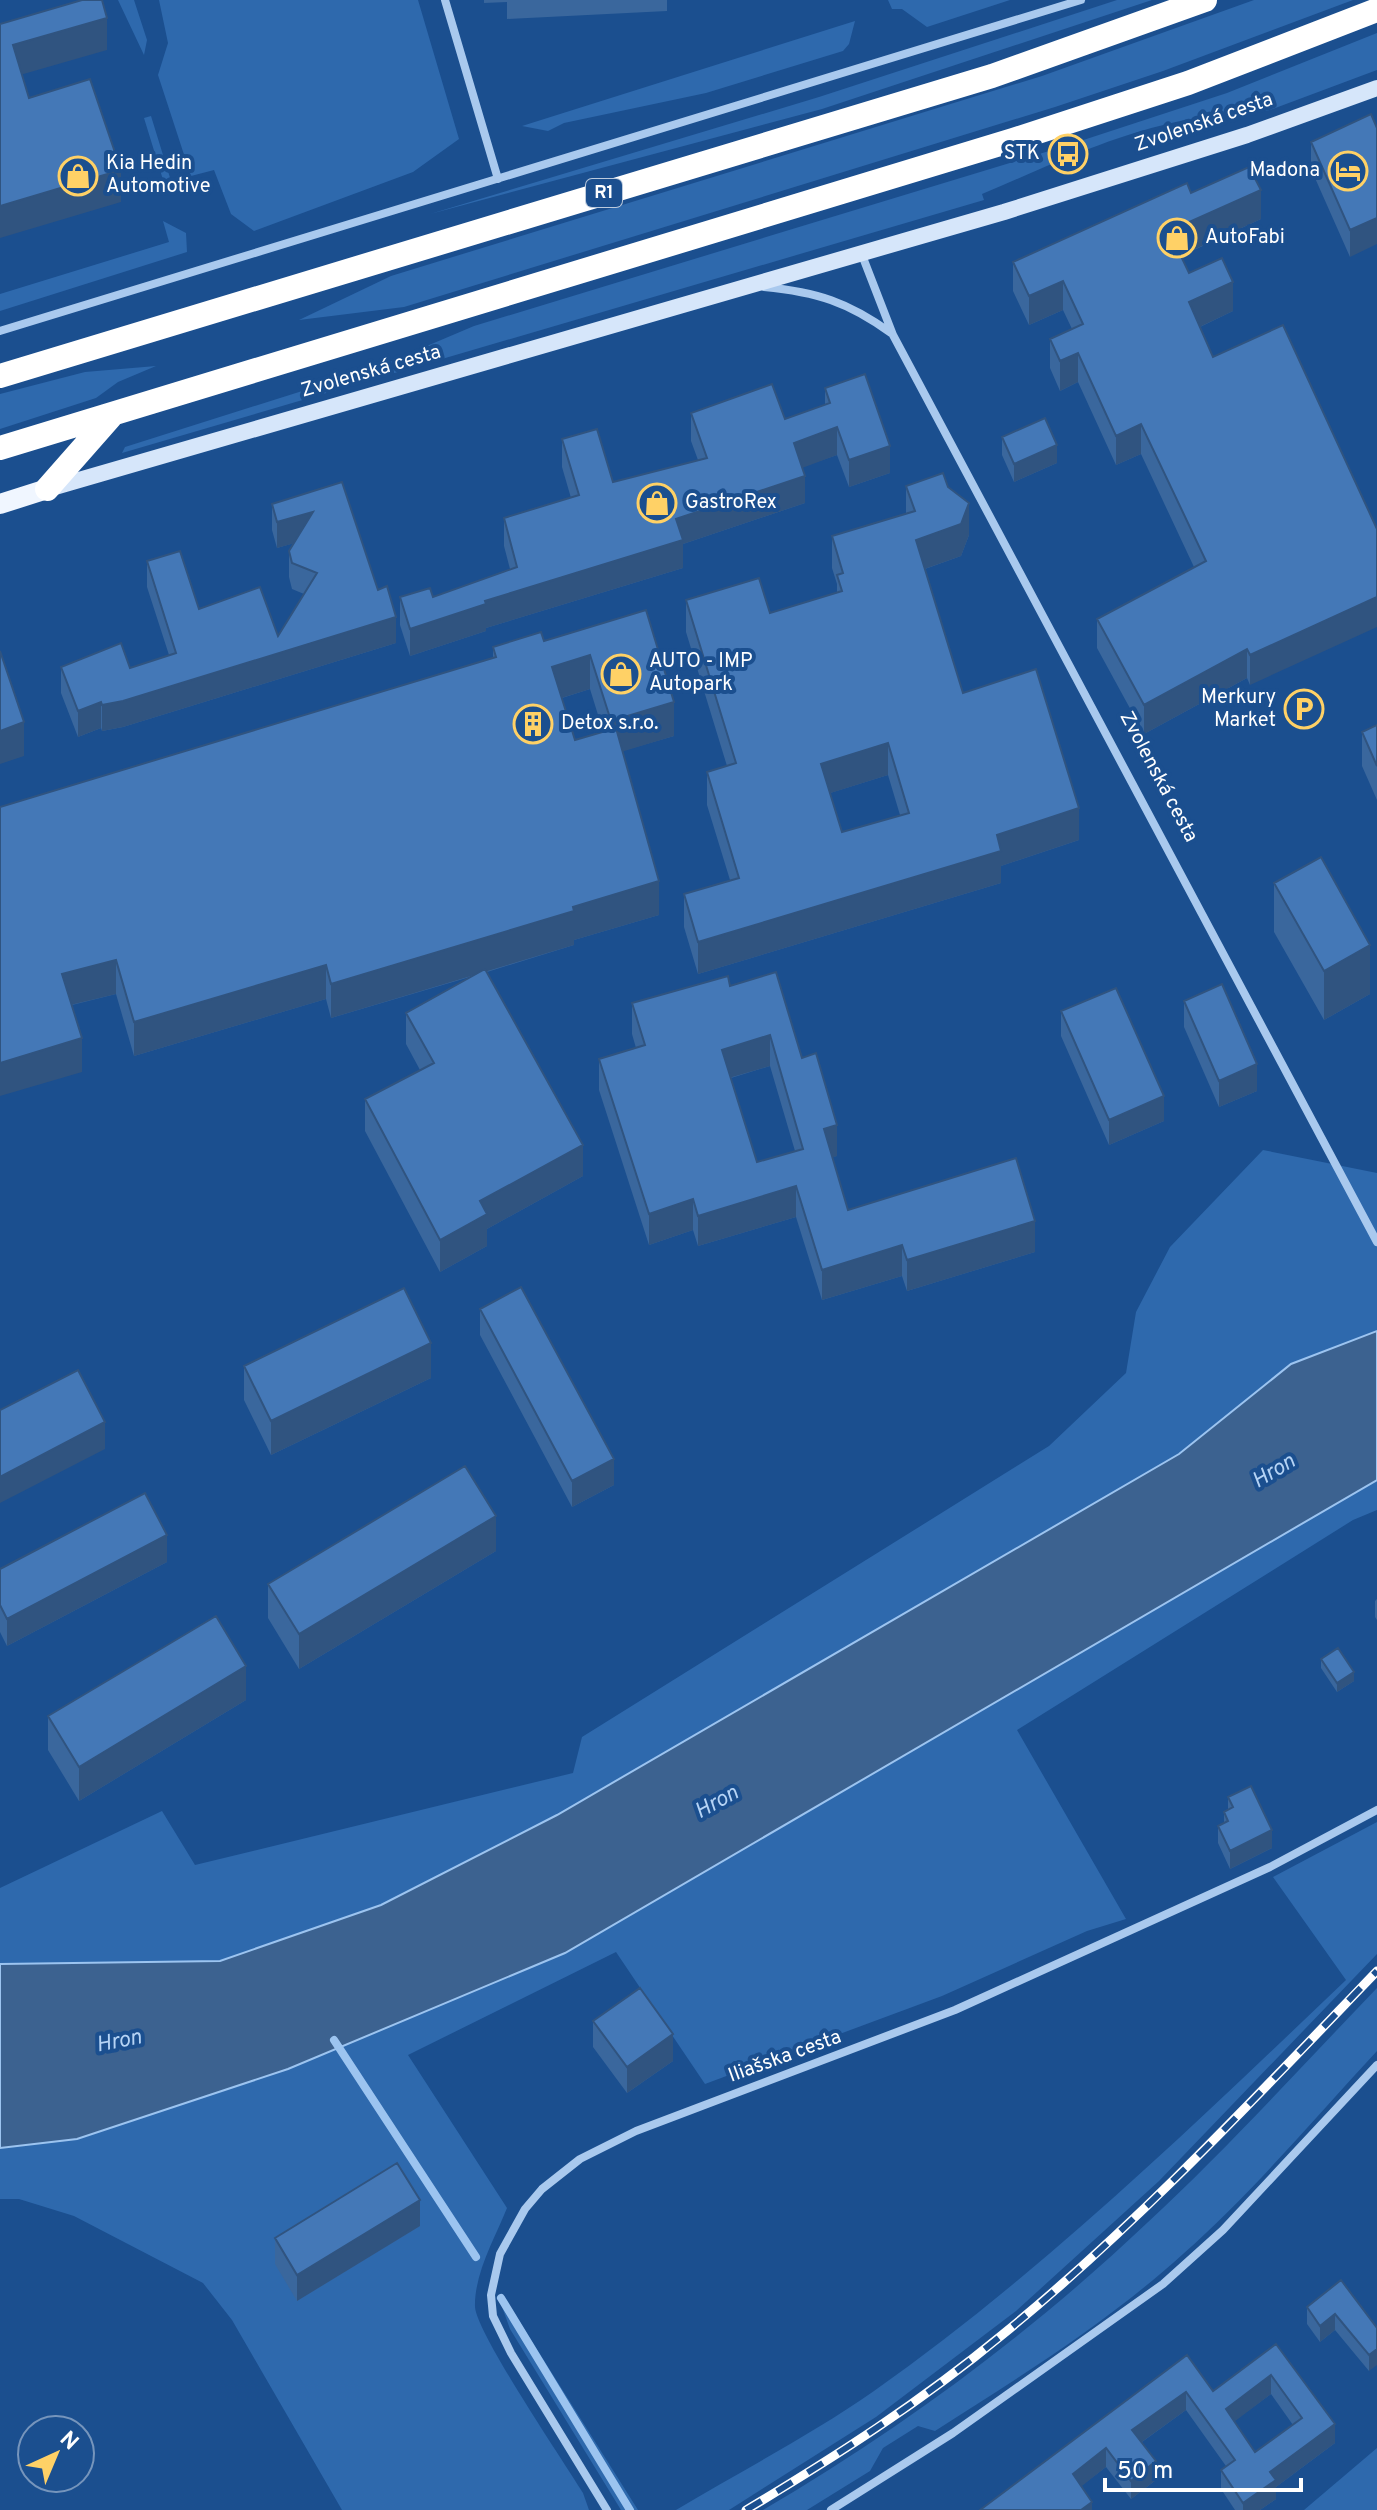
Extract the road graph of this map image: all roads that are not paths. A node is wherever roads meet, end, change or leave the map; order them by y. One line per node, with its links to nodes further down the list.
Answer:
1 (445, 0): 6 (street)
2 (1081, 0): 6 (street)
3 (1205, 0): 11 (highway, R1)
4 (1377, 10): 12 (highway)
5 (1377, 88): 7 (main road, Zvolenská cesta)
6 (498, 179): 9 (street)
7 (862, 255): 8 (main road, Zvolenská cesta); 10 (street, Zvolenská cesta)
8 (755, 286): 10 (street, Zvolenská cesta); 14 (main road, Zvolenská cesta)
9 (0, 331)
10 (893, 335): 16 (street, Zvolenská cesta)
11 (0, 376)
12 (113, 414): 13 (highway); 14 (highway)
13 (0, 448)
14 (47, 489): 15 (main road, Zvolenská cesta)
15 (0, 504)
16 (1377, 1242)
17 (1377, 1810): 19 (street, Iliašska cesta)
18 (1377, 2065): 20 (street)
19 (607, 2510)
20 (831, 2510)

